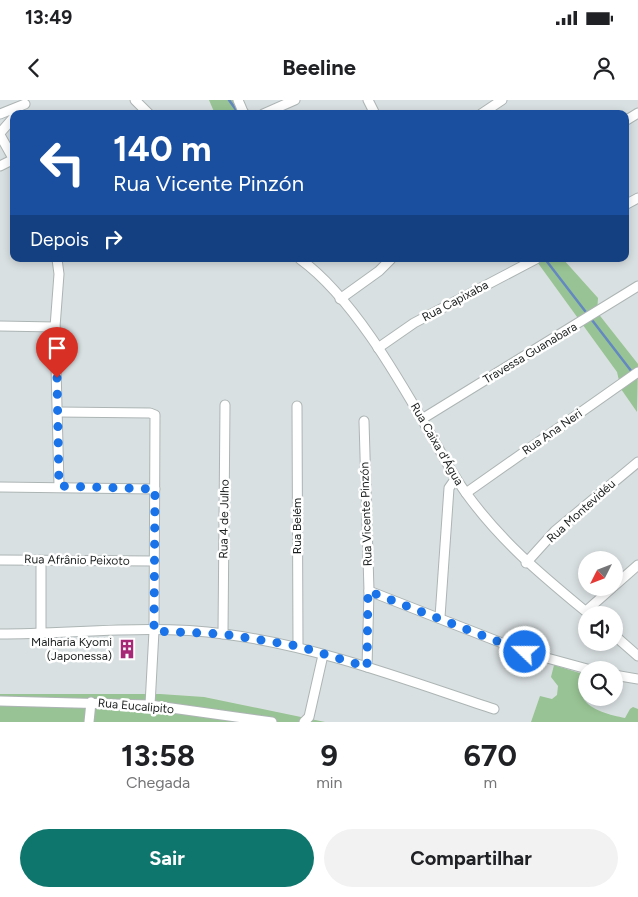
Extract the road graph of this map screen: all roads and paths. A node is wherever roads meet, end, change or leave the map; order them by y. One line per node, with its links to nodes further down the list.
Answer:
1 (135, 100): 5 (street)
2 (294, 100): 6 (street)
3 (502, 100): 7 (street)
4 (27, 102): 8 (street)
5 (145, 110)
6 (272, 110)
7 (487, 110)
8 (2, 113)
9 (10, 122): 10 (street)
10 (0, 134): 11 (street)
11 (10, 153)
12 (57, 262): 19 (street)
13 (303, 262): 17 (street, Rua Caixa d'Água)
14 (388, 262): 17 (street)
15 (530, 262): 20 (street, Rua Capixaba)
16 (638, 286): 25 (street, Travessa Guanabara)
17 (340, 299): 20 (street, Rua Caixa d'Água)
18 (0, 326): 19 (street)
19 (55, 327): 24 (street)
20 (378, 348): 25 (street, Rua Caixa d'Água)
21 (638, 372): 32 (street, Rua Ana Neri)
22 (225, 405): 47 (street, Rua 4 de Julho)
23 (297, 406): 49 (street, Rua Belém)
24 (58, 412): 29 (street); 31 (street)
25 (422, 419): 28 (street, Rua Caixa d'Água)
26 (364, 421): 39 (street, Rua Vicente Pinzón)
27 (638, 462): 36 (street, Rua Montevidéu)
28 (456, 478): 32 (street, Rua Caixa d'Água); 43 (street)
29 (59, 486): 30 (street); 31 (street)
30 (0, 487)
31 (155, 489): 35 (street)
32 (466, 493): 36 (street, Rua Caixa d'Água)
33 (0, 560): 34 (street, Rua Afrânio Peixoto)
34 (41, 560): 35 (street, Rua Afrânio Peixoto); 46 (street)
35 (154, 561): 44 (street)
36 (526, 562): 41 (street, Rua Caixa d'Água)
37 (638, 565): 38 (street)
38 (623, 578)
39 (368, 591): 43 (street); 53 (street, Rua Vicente Pinzón)
40 (604, 596): 42 (street)
41 (579, 606)
42 (595, 606)
43 (440, 617): 52 (street)
44 (154, 631): 46 (street); 47 (street); 58 (street)
45 (0, 634): 46 (street)
46 (41, 634)
47 (223, 634): 49 (street)
48 (623, 642): 50 (street)
49 (298, 646): 51 (street)
50 (637, 652)
51 (323, 655): 53 (street); 62 (street)
52 (578, 666)
53 (367, 667): 59 (street)
54 (623, 676): 55 (street)
55 (638, 679)
56 (0, 701): 57 (street, Rua Eucalipito)
57 (91, 702): 58 (street, Rua Eucalipito); 60 (street)
58 (150, 705): 61 (street, Rua Eucalipito)
59 (494, 710)
60 (89, 722)
61 (272, 722)
62 (304, 722)

